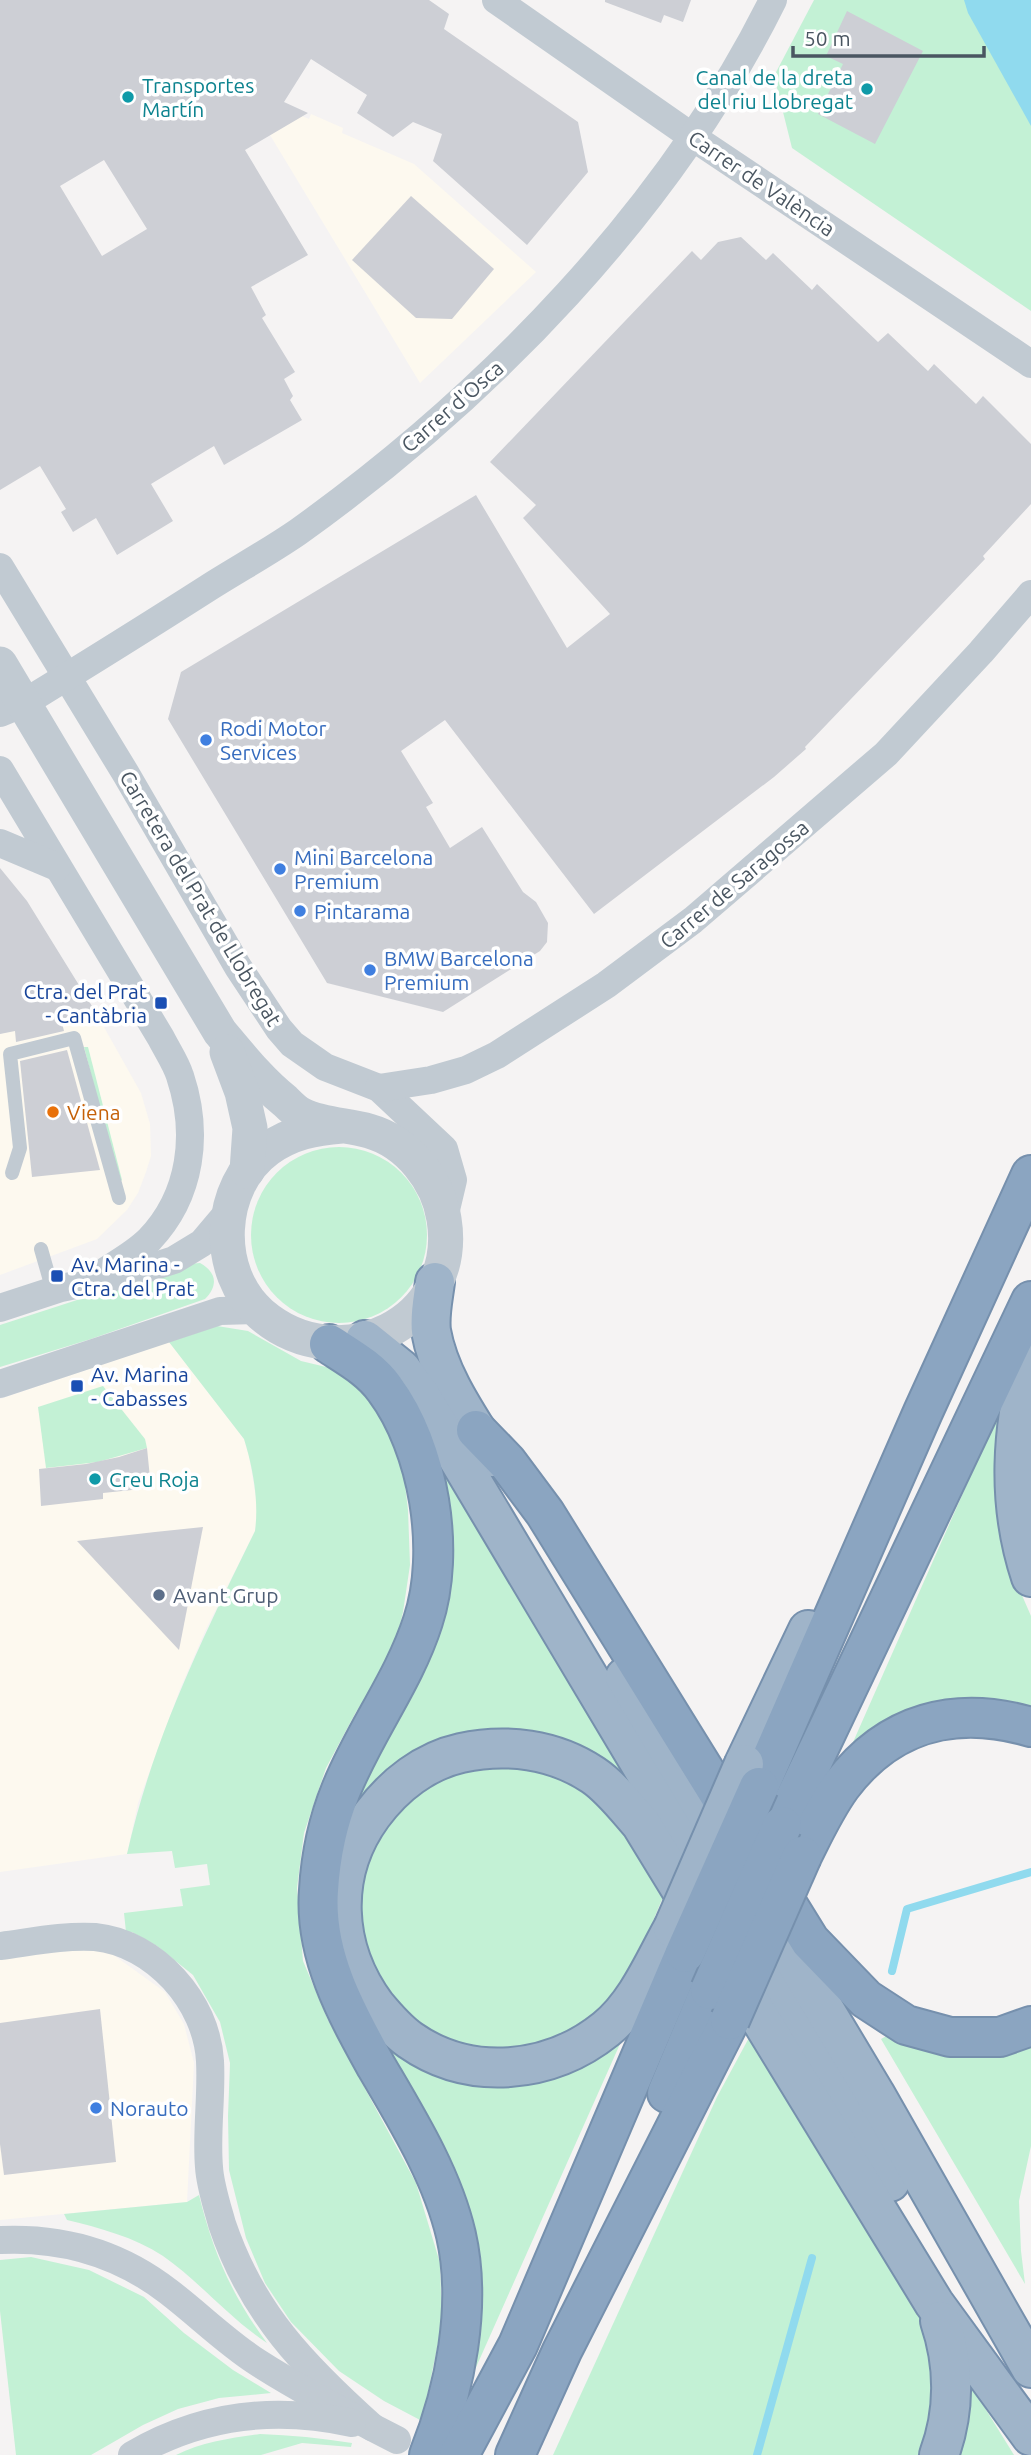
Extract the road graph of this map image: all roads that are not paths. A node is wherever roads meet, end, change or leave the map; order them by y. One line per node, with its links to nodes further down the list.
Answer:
1 (496, 0): 3 (street, Carrer de València)
2 (774, 0): 3 (street, Carrer d'Osca)
3 (694, 138): 4 (street, Carrer de València); 8 (street, Carrer d'Osca)
4 (1031, 364)
5 (0, 566): 8 (street, Carretera del Prat de Llobregat)
6 (1031, 594): 14 (street, Carrer de Saragossa)
7 (0, 664): 9 (street)
8 (67, 676): 9 (street, Carrer d'Osca); 14 (street, Carretera del Prat de Llobregat)
9 (12, 708): 13 (street)
10 (0, 770): 12 (street)
11 (0, 843): 12 (street)
12 (57, 867): 23 (street)
13 (220, 1032): 15 (street); 16 (street)
14 (379, 1088): 21 (street, Carretera del Prat de Llobregat)
15 (342, 1126): 16 (street); 21 (street)
16 (247, 1171): 20 (street)
17 (12, 1172): 19 (lane)
18 (1031, 1174): 36 (highway, bridge)
19 (119, 1198)
20 (229, 1211): 23 (street); 28 (street)
21 (444, 1218): 24 (street)
22 (41, 1249): 25 (lane)
23 (92, 1280): 25 (street)
24 (435, 1282): 29 (street); 32 (highway)
25 (53, 1291): 27 (street)
26 (1031, 1300): 35 (highway)
27 (0, 1308)
28 (257, 1310): 29 (street); 31 (street)
29 (347, 1342): 44 (highway); 47 (highway)
30 (1031, 1354): 33 (highway)
31 (0, 1384)
32 (476, 1430): 37 (highway); 43 (highway)
33 (1031, 1577)
34 (1031, 1727): 35 (highway)
35 (792, 1841): 50 (highway, bridge)
36 (679, 1940): 41 (highway); 49 (highway)
37 (810, 1941): 39 (highway); 42 (highway)
38 (0, 1946): 45 (street)
39 (1031, 2026)
40 (0, 2240): 45 (street)
41 (934, 2303): 46 (highway); 51 (highway)
42 (1031, 2330)
43 (1031, 2368)
44 (1031, 2426)
45 (372, 2427): 47 (street); 48 (street)
46 (1031, 2436)
47 (413, 2448)
48 (132, 2455)
49 (459, 2455)
50 (515, 2455)
51 (939, 2455)

